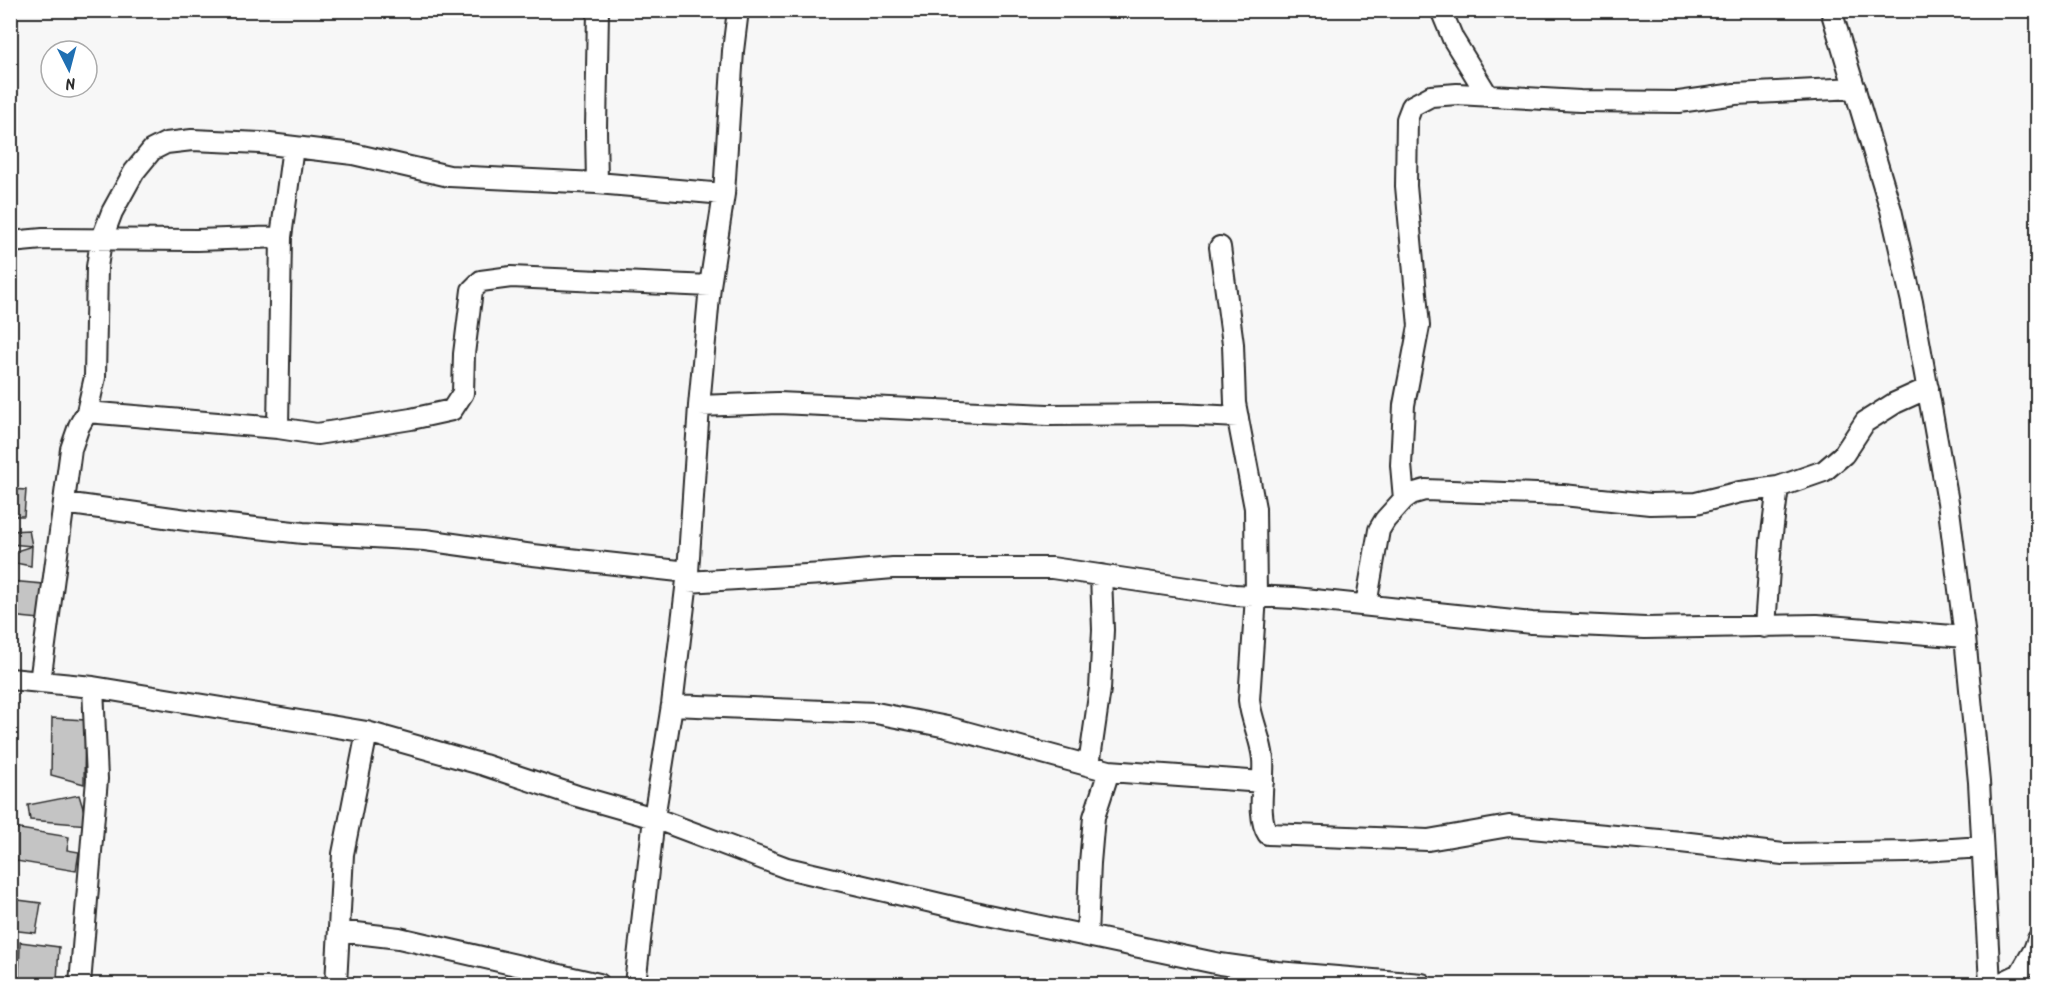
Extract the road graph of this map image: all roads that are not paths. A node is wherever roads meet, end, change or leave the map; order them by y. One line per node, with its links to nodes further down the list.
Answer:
1 (598, 10): 8 (street)
2 (738, 10): 9 (street)
3 (1441, 10): 6 (street)
4 (1831, 10): 5 (street)
5 (1855, 88): 6 (street); 15 (street)
6 (1488, 96): 21 (street)
7 (293, 147): 8 (street); 10 (street); 11 (street)
8 (597, 183): 9 (street)
9 (724, 194): 14 (street)
10 (281, 237): 11 (street); 19 (street)
11 (101, 241): 12 (street); 17 (street)
12 (10, 242)
13 (1220, 247): 18 (street)
14 (710, 286): 16 (street); 19 (street)
15 (1928, 388): 20 (street); 28 (street)
16 (699, 406): 18 (street); 24 (street)
17 (87, 412): 19 (street); 22 (street)
18 (1238, 417): 25 (street)
19 (278, 429)
20 (1778, 486): 21 (street); 27 (street)
21 (1404, 500): 26 (street)
22 (64, 503): 24 (street); 30 (street)
23 (1101, 575): 24 (street); 25 (street); 34 (street)
24 (687, 577): 32 (street)
25 (1256, 596): 26 (street); 36 (street)
26 (1366, 605): 27 (street)
27 (1765, 627): 28 (street)
28 (1965, 637): 38 (street)
29 (10, 679): 30 (street)
30 (40, 681): 31 (street)
31 (93, 687): 33 (street); 43 (street)
32 (672, 705): 34 (street); 37 (street)
33 (367, 732): 37 (street); 39 (street)
34 (1089, 765): 35 (street)
35 (1109, 771): 36 (street); 40 (street)
36 (1263, 782): 38 (street)
37 (654, 818): 40 (street); 46 (street)
38 (1982, 847): 48 (street)
39 (339, 931): 44 (street); 45 (street)
40 (1087, 936): 42 (street)
41 (2037, 939): 49 (street)
42 (1247, 976): 47 (street)
43 (80, 984)
44 (336, 984)
45 (599, 984)
46 (635, 984)
47 (1417, 984)
48 (1990, 984)
49 (1999, 984)

